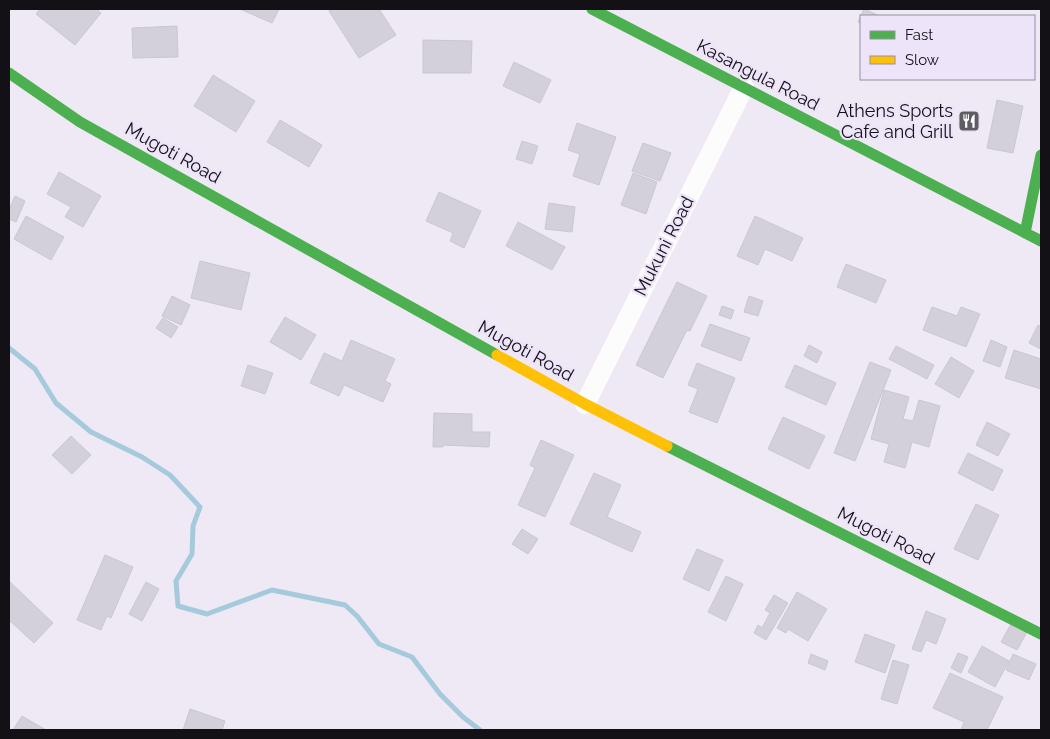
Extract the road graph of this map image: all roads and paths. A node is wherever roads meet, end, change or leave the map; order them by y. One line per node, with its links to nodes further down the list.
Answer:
1 (592, 9): 3 (street, Kasangula Road)
2 (9, 73): 7 (street, Mugoti Road)
3 (744, 87): 5 (street, Kasangula Road); 7 (street, Mukuni Road)
4 (1041, 155): 5 (street)
5 (1025, 233): 6 (street, Kasangula Road)
6 (1041, 241)
7 (585, 404): 8 (street, Mugoti Road)
8 (1041, 634)

